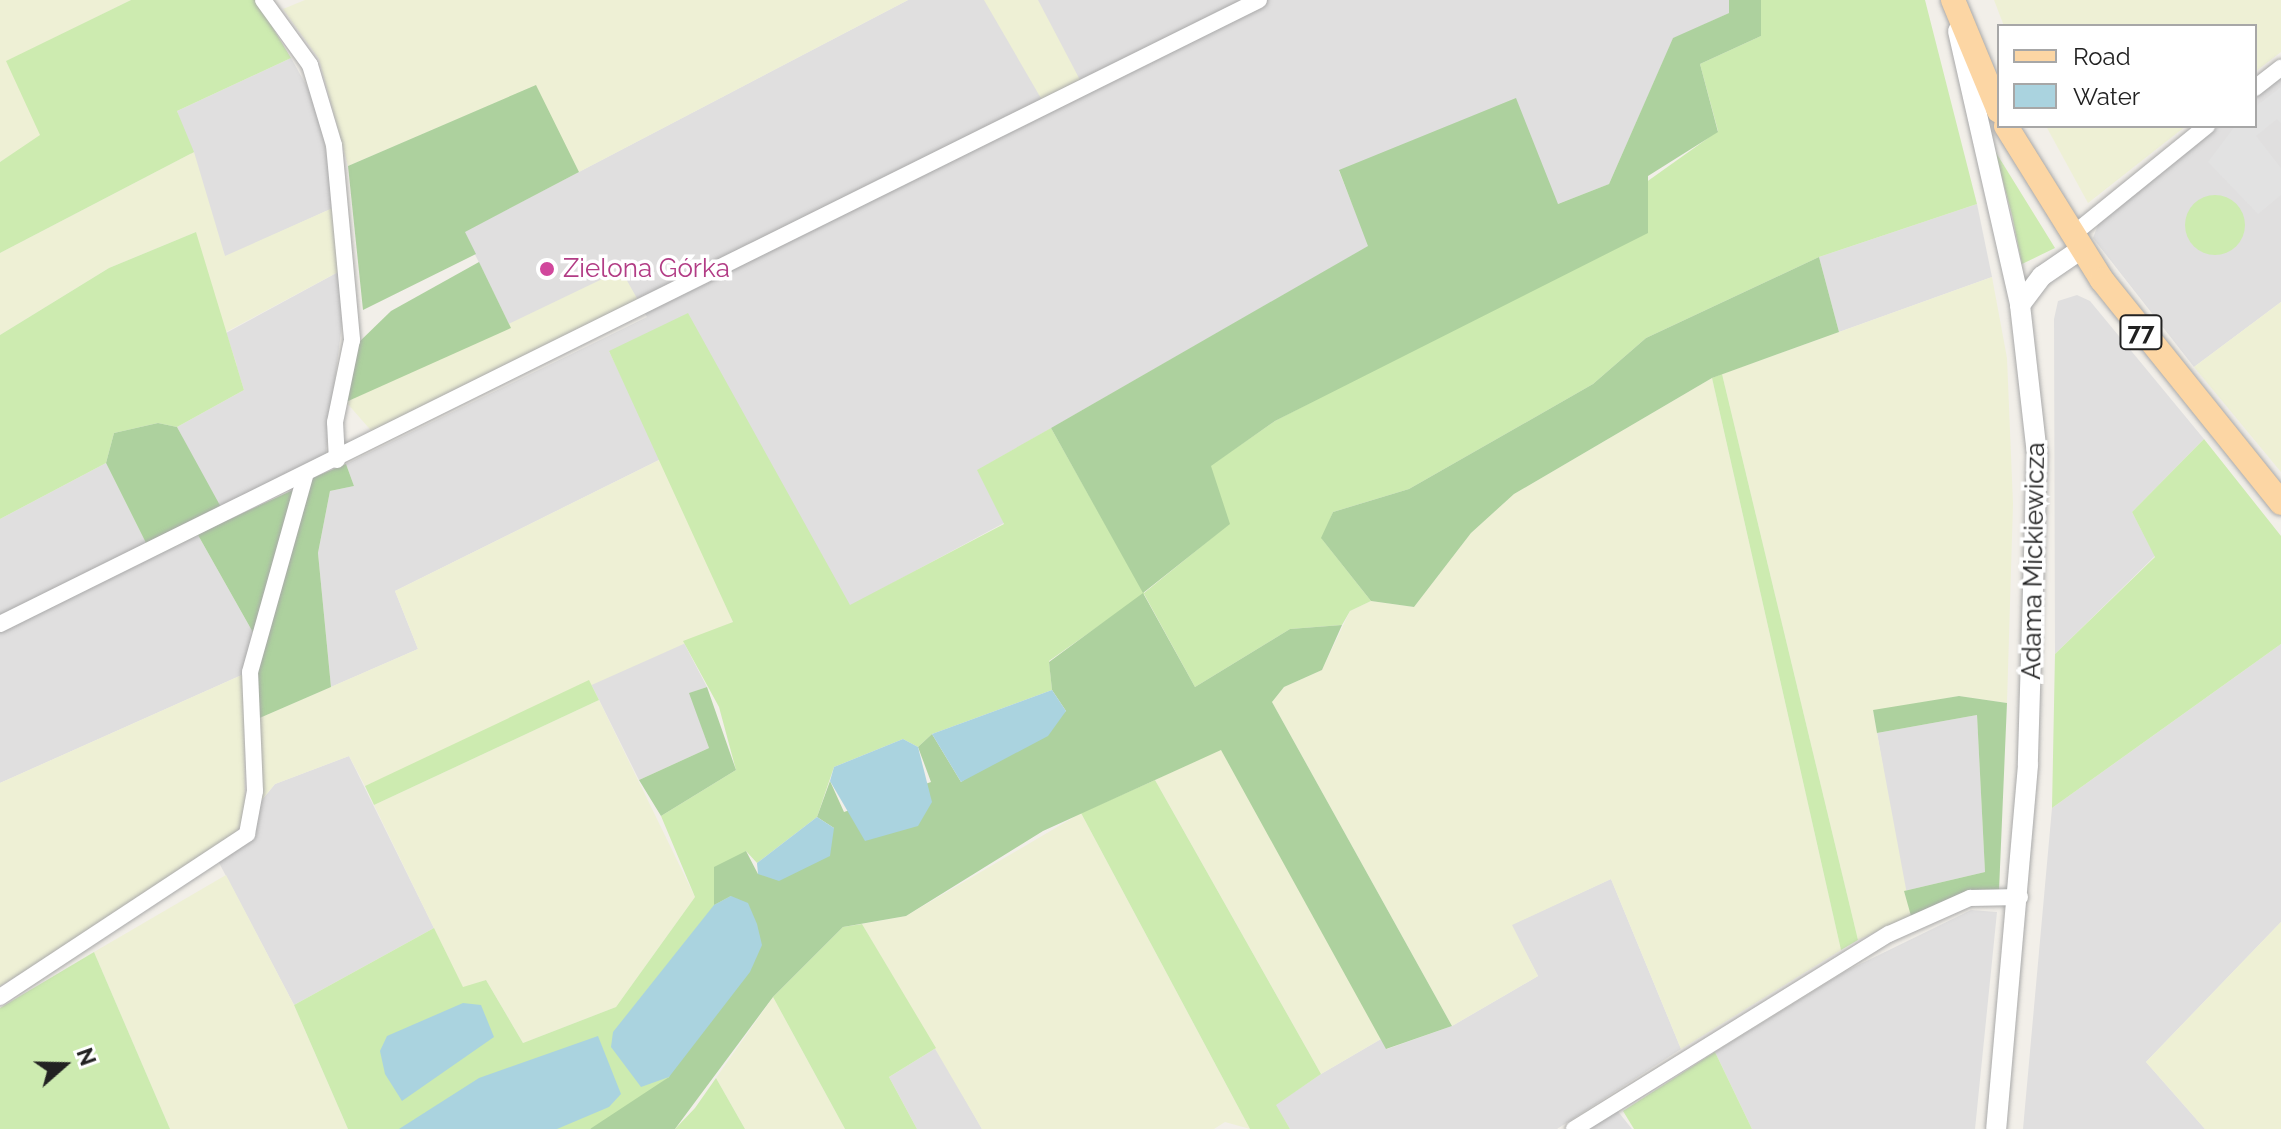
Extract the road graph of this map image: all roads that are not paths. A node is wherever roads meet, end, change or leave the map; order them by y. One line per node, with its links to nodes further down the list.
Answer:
1 (263, 0): 11 (street)
2 (1259, 0): 11 (street)
3 (1953, 0): 6 (main road, Adama Mickiewicza); 10 (street, Adama Mickiewicza)
4 (2281, 68): 5 (street)
5 (2257, 86)
6 (1997, 106)
7 (2007, 128): 9 (main road, 77)
8 (2205, 128): 9 (street)
9 (2076, 243): 10 (street); 13 (main road, 77)
10 (2020, 305): 15 (street, Adama Mickiewicza)
11 (337, 460): 12 (street)
12 (305, 476): 14 (street); 16 (street)
13 (2281, 503)
14 (0, 624)
15 (2020, 897): 17 (street); 18 (street, Adama Mickiewicza)
16 (0, 997)
17 (1574, 1129)
18 (1996, 1129)

